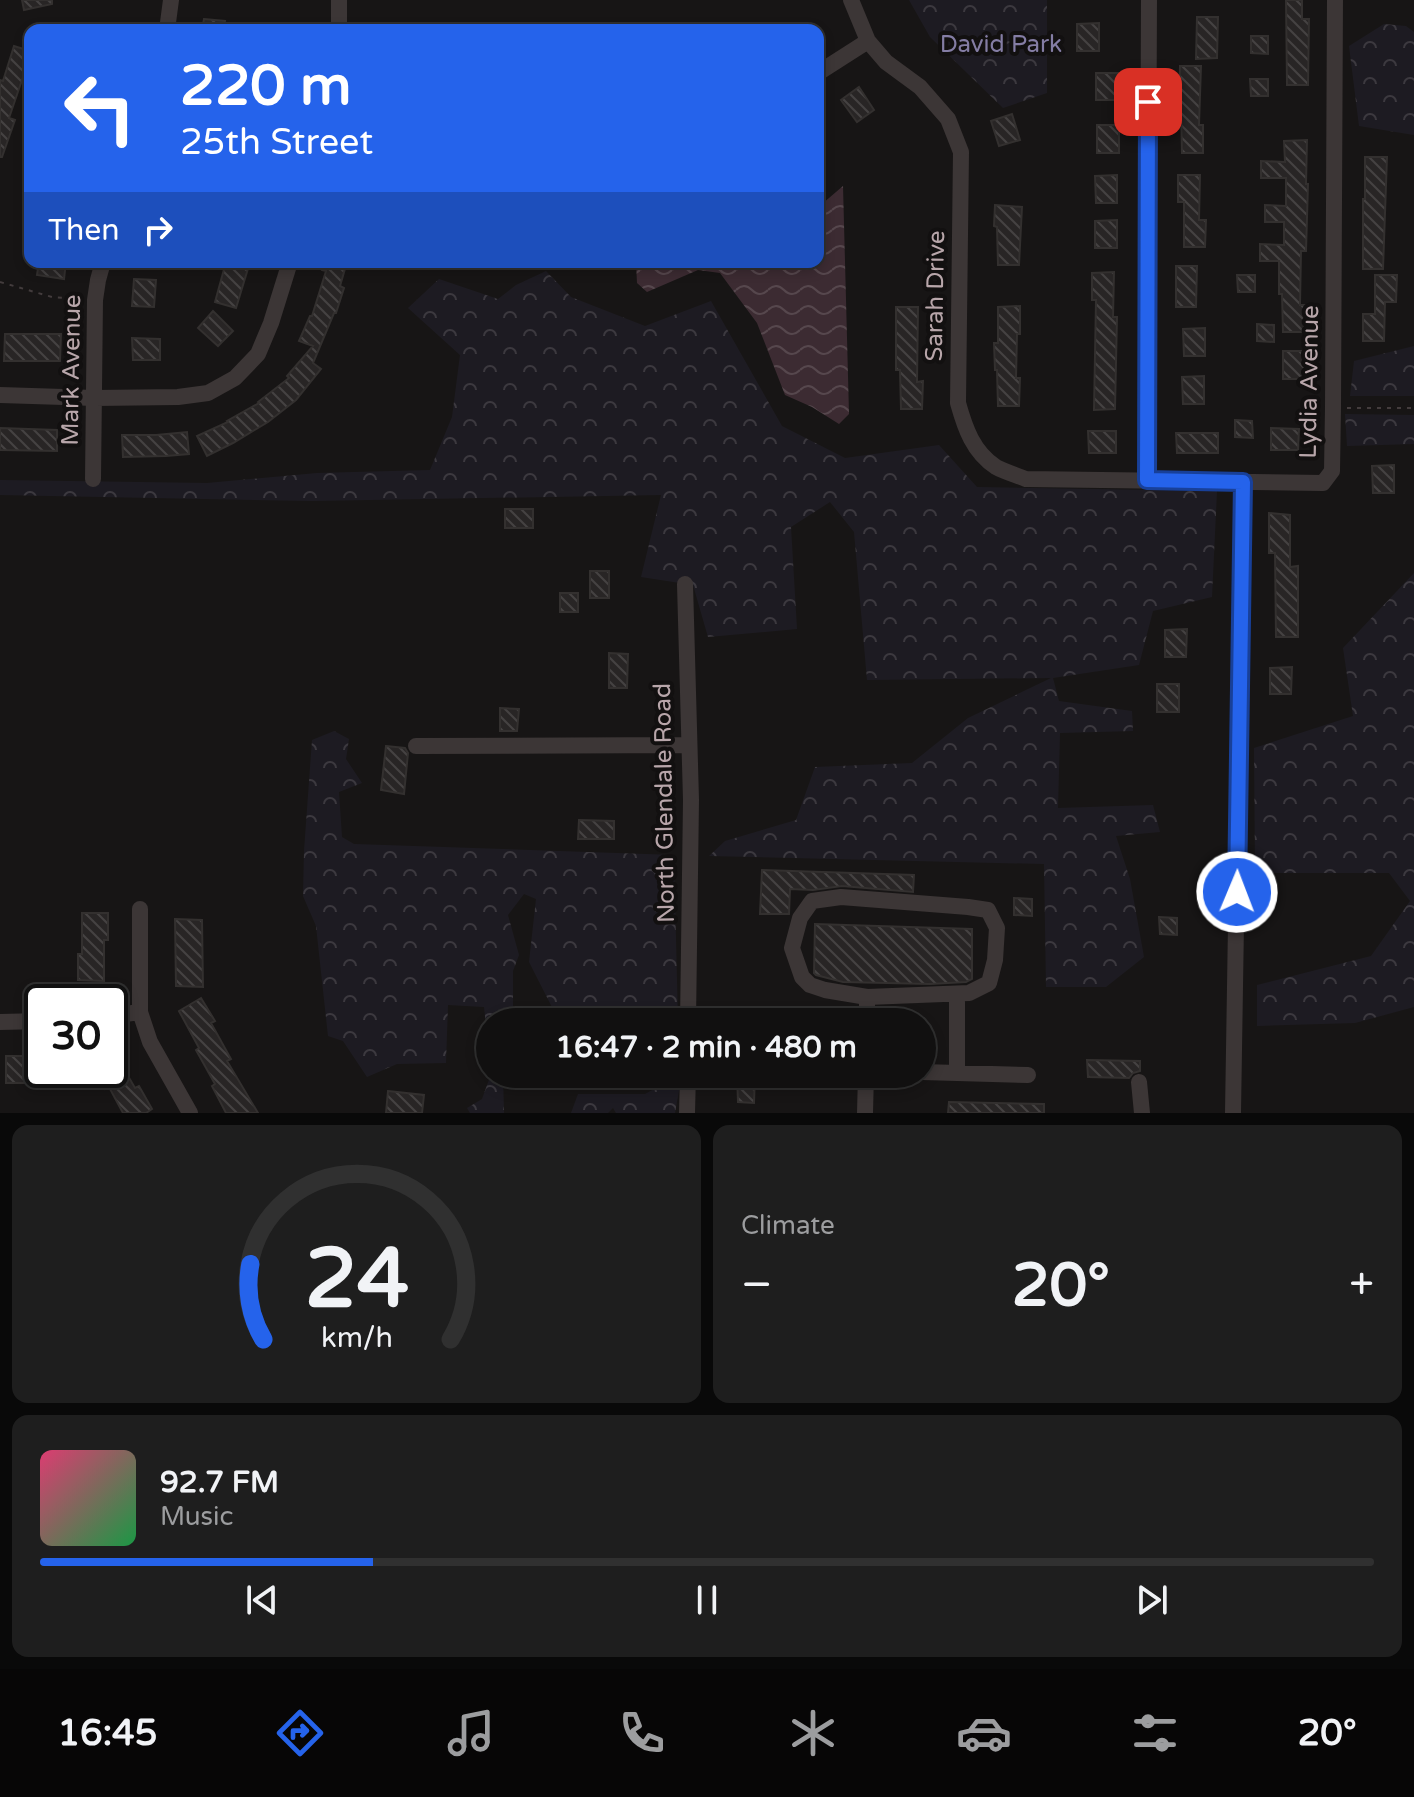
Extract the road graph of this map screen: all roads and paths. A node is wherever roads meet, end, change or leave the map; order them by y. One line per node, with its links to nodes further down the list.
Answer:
1 (171, 0): 6 (street)
2 (339, 0): 7 (street)
3 (851, 0): 8 (street, Sarah Drive)
4 (1149, 0): 19 (street)
5 (1335, 0): 16 (street, Lydia Avenue)
6 (168, 24)
7 (339, 24)
8 (868, 41): 9 (street); 19 (street, Sarah Drive)
9 (824, 69)
10 (101, 268): 13 (street, Mark Avenue)
11 (288, 268): 15 (street)
12 (0, 282): 13 (path)
13 (95, 300): 15 (street, Mark Avenue)
14 (0, 395): 15 (street)
15 (95, 398): 18 (street, Mark Avenue)
16 (1333, 408): 17 (path); 20 (street, Lydia Avenue)
17 (1414, 408)
18 (93, 479)
19 (1147, 480): 20 (street, Sarah Drive)
20 (1243, 482): 43 (street)
21 (685, 584): 22 (street, North Glendale Road)
22 (688, 745): 23 (street); 27 (street, North Glendale Road)
23 (416, 746)
24 (140, 909): 29 (street)
25 (957, 994): 26 (street); 26 (street); 34 (street)
26 (867, 997): 28 (street)
27 (688, 1008)
28 (867, 1008)
29 (140, 1012): 30 (street); 39 (street)
30 (128, 1014)
31 (24, 1021): 32 (street)
32 (0, 1022)
33 (936, 1072): 34 (street)
34 (957, 1073): 35 (street)
35 (1028, 1075)
36 (1139, 1082): 42 (street)
37 (688, 1088): 40 (street)
38 (866, 1088): 41 (street)
39 (190, 1113)
40 (687, 1113)
41 (865, 1113)
42 (1142, 1113)
43 (1233, 1113)

